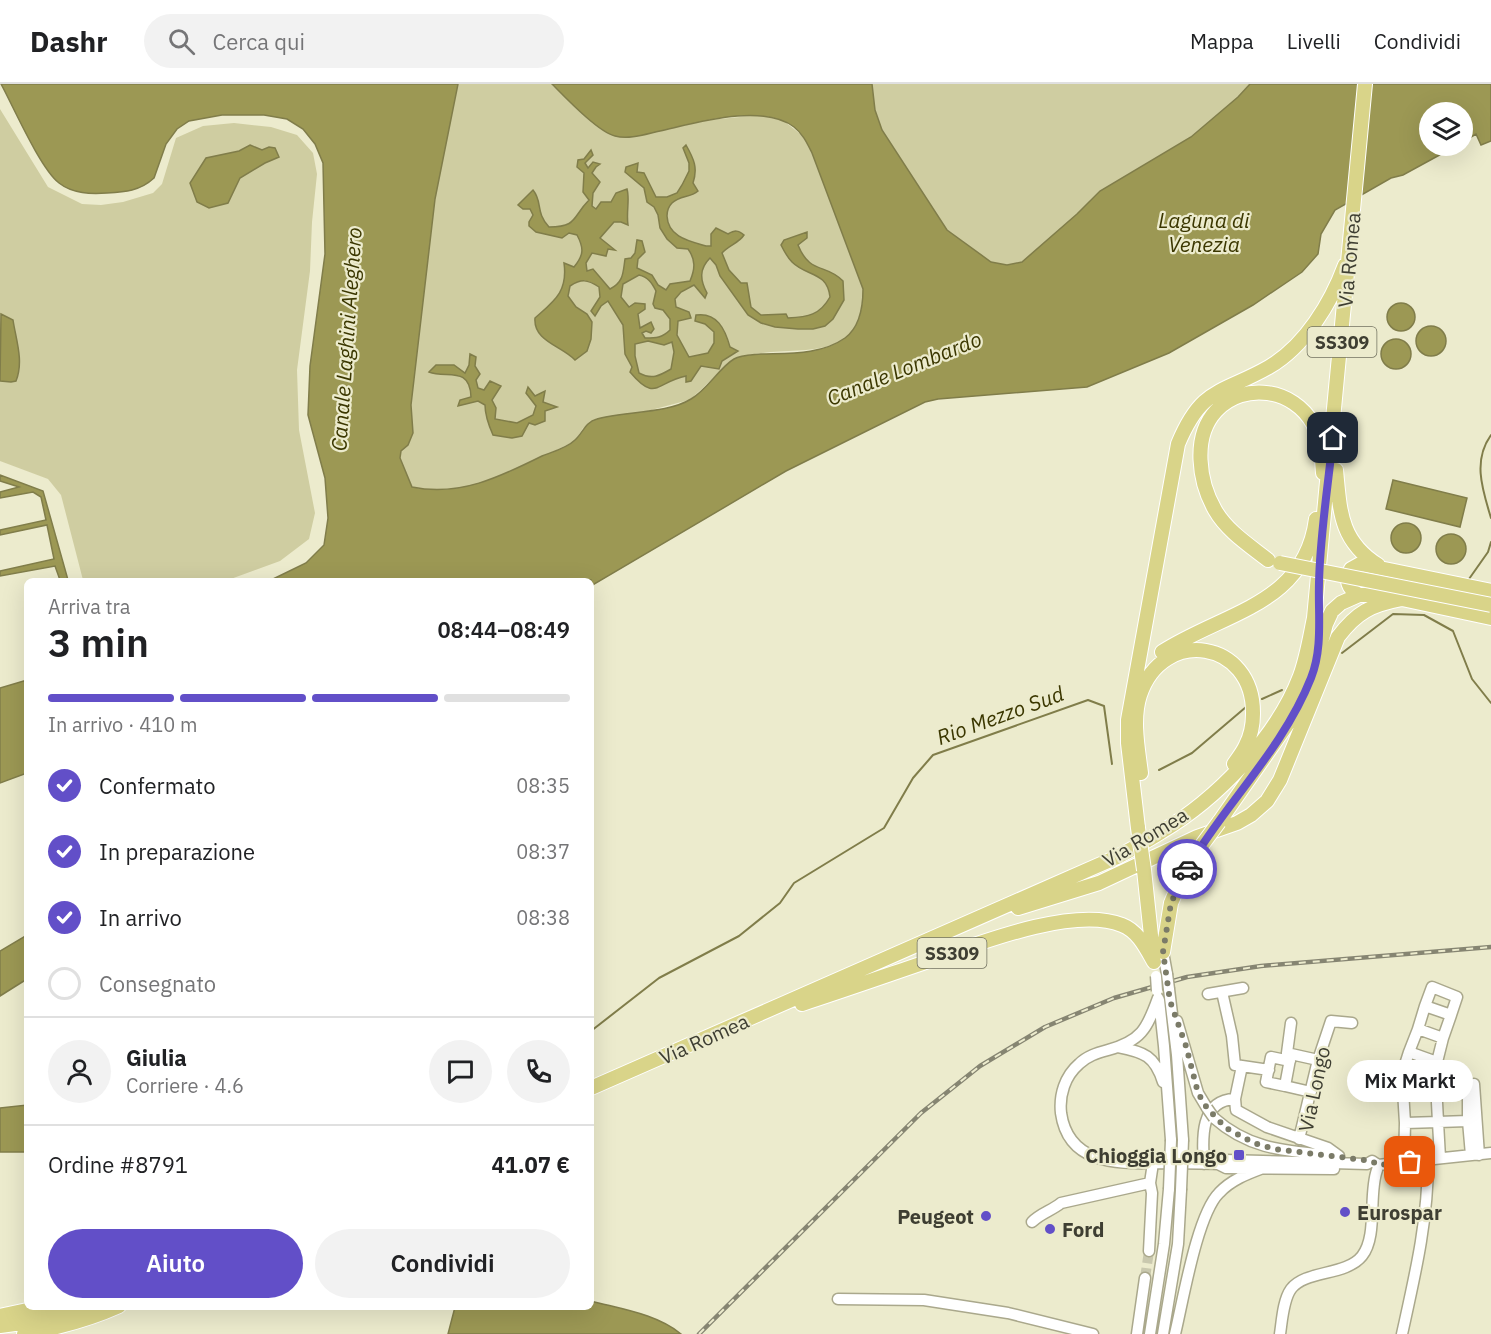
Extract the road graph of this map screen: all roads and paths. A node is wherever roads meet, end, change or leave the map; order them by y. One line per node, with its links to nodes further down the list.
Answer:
1 (1365, 84): 2 (main road, Via Romea / SS309)
2 (1351, 246): 3 (main road, SS309); 4 (main road, Via Romea / SS309)
3 (1225, 387): 7 (main road); 16 (main road, SS309)
4 (1333, 438): 6 (main road, Via Romea / SS309); 8 (main road)
5 (1323, 467): 6 (main road); 7 (main road); 16 (main road)
6 (1325, 516): 9 (main road, Via Romea / SS309)
7 (1274, 561): 13 (main road, bridge)
8 (1381, 567): 10 (main road); 11 (main road)
9 (1319, 582): 15 (main road); 17 (main road, Via Romea / SS309)
10 (1491, 591)
11 (1359, 595): 12 (main road); 15 (main road)
12 (1402, 599): 14 (main road); 19 (main road)
13 (1491, 605)
14 (1491, 618)
15 (1317, 653): 20 (main road, bridge)
16 (1134, 681): 18 (main road, SS309)
17 (1208, 797): 18 (main road, SS309); 19 (main road, Via Romea / SS309)
18 (1142, 827): 20 (main road, SS309)
19 (961, 925): 28 (main road, Via Romea / SS309)
20 (1160, 966): 23 (street, bridge); 28 (main road, SS309)
21 (1243, 988): 22 (street)
22 (1222, 992): 24 (street); 38 (street)
23 (1162, 993): 25 (street); 33 (street); 46 (street)
24 (1208, 994)
25 (1170, 1001): 52 (street, bridge); 78 (street, bridge)
26 (1425, 1006): 27 (street); 27 (street); 31 (street)
27 (1451, 1015): 32 (street)
28 (739, 1023): 44 (main road, Via Romea / SS309)
29 (1291, 1023): 35 (street)
30 (1352, 1023): 36 (street, Via Longo)
31 (1418, 1029): 32 (street); 34 (street)
32 (1443, 1038): 37 (street)
33 (1118, 1047): 46 (street); 59 (street)
34 (1409, 1052): 37 (street); 40 (street)
35 (1290, 1057): 36 (street); 39 (street); 43 (street)
36 (1318, 1060): 45 (street, Via Longo)
37 (1437, 1062): 41 (street)
38 (1242, 1066): 39 (street); 47 (street)
39 (1269, 1070): 43 (street)
40 (1402, 1074): 41 (street); 50 (street)
41 (1436, 1083): 48 (street); 49 (street)
42 (1474, 1084): 54 (street)
43 (1285, 1086): 45 (street)
44 (594, 1087)
45 (1311, 1092): 51 (street, Via Longo)
46 (1168, 1099): 77 (street, bridge)
47 (1235, 1099): 51 (street); 60 (street)
48 (1468, 1121): 49 (street); 54 (street)
49 (1438, 1122): 50 (street); 56 (street)
50 (1405, 1123): 58 (street)
51 (1299, 1138): 52 (street); 55 (street, Via Longo)
52 (1274, 1149): 55 (street)
53 (1491, 1153): 54 (street)
54 (1475, 1155): 56 (street)
55 (1339, 1156): 62 (street)
56 (1440, 1158): 57 (street)
57 (1428, 1160): 58 (street); 81 (street)
58 (1404, 1162): 62 (street)
59 (1153, 1163): 60 (street); 64 (street)
60 (1204, 1164): 61 (street)
61 (1218, 1164): 62 (street); 63 (street)
62 (1372, 1166): 63 (street); 80 (street)
63 (1263, 1168): 79 (street)
64 (1150, 1183): 65 (street); 66 (street)
65 (1032, 1222)
66 (1149, 1251)
67 (1145, 1278): 76 (street)
68 (838, 1299): 75 (street)
69 (28, 1310): 72 (main road)
70 (76, 1310): 73 (main road)
71 (110, 1310): 74 (main road)
72 (0, 1316)
73 (0, 1326)
74 (24, 1334)
75 (1093, 1334)
76 (1137, 1334)
77 (1150, 1334)
78 (1163, 1334)
79 (1175, 1334)
80 (1280, 1334)
81 (1402, 1334)

